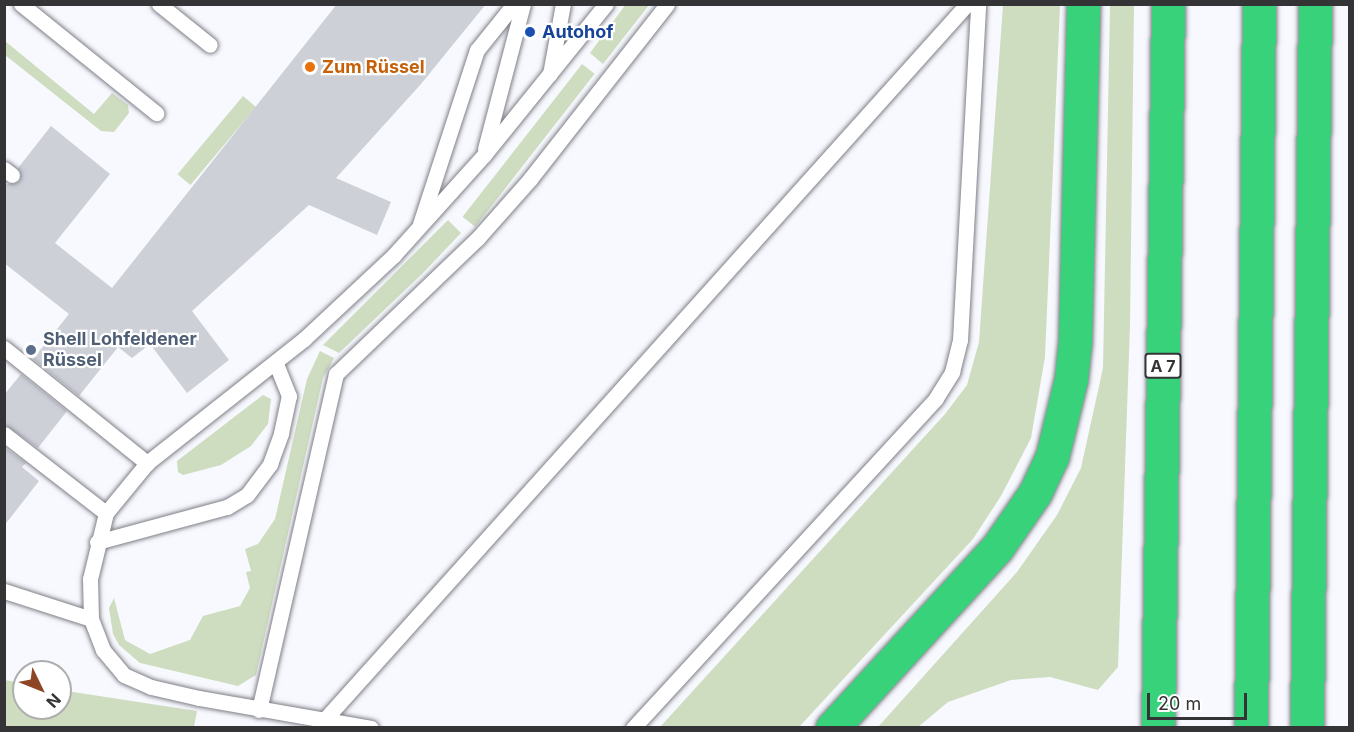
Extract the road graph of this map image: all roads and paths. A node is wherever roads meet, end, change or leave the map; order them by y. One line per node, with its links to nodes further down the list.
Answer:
1 (21, 4): 16 (lane)
2 (159, 4): 14 (lane)
3 (514, 4): 18 (lane)
4 (523, 4): 17 (lane)
5 (563, 4): 15 (lane)
6 (667, 4): 27 (lane)
7 (967, 4): 29 (lane)
8 (978, 4): 31 (lane)
9 (1083, 4): 32 (highway)
10 (1168, 4): 33 (highway, A 7)
11 (1259, 4): 34 (highway)
12 (1315, 4): 28 (highway)
13 (606, 5): 15 (lane)
14 (210, 45)
15 (549, 77): 17 (lane)
16 (156, 113)
17 (484, 155): 18 (lane)
18 (418, 230): 20 (lane)
19 (4, 348): 22 (lane)
20 (276, 363): 22 (lane); 24 (lane)
21 (4, 434): 23 (lane)
22 (147, 463): 23 (lane)
23 (106, 513): 24 (lane)
24 (97, 542): 26 (lane)
25 (4, 591): 26 (lane)
26 (92, 619): 27 (lane)
27 (259, 710): 29 (lane)
28 (1309, 717)
29 (326, 718): 30 (lane)
30 (371, 728)
31 (633, 728)
32 (832, 728)
33 (1158, 728)
34 (1251, 728)

